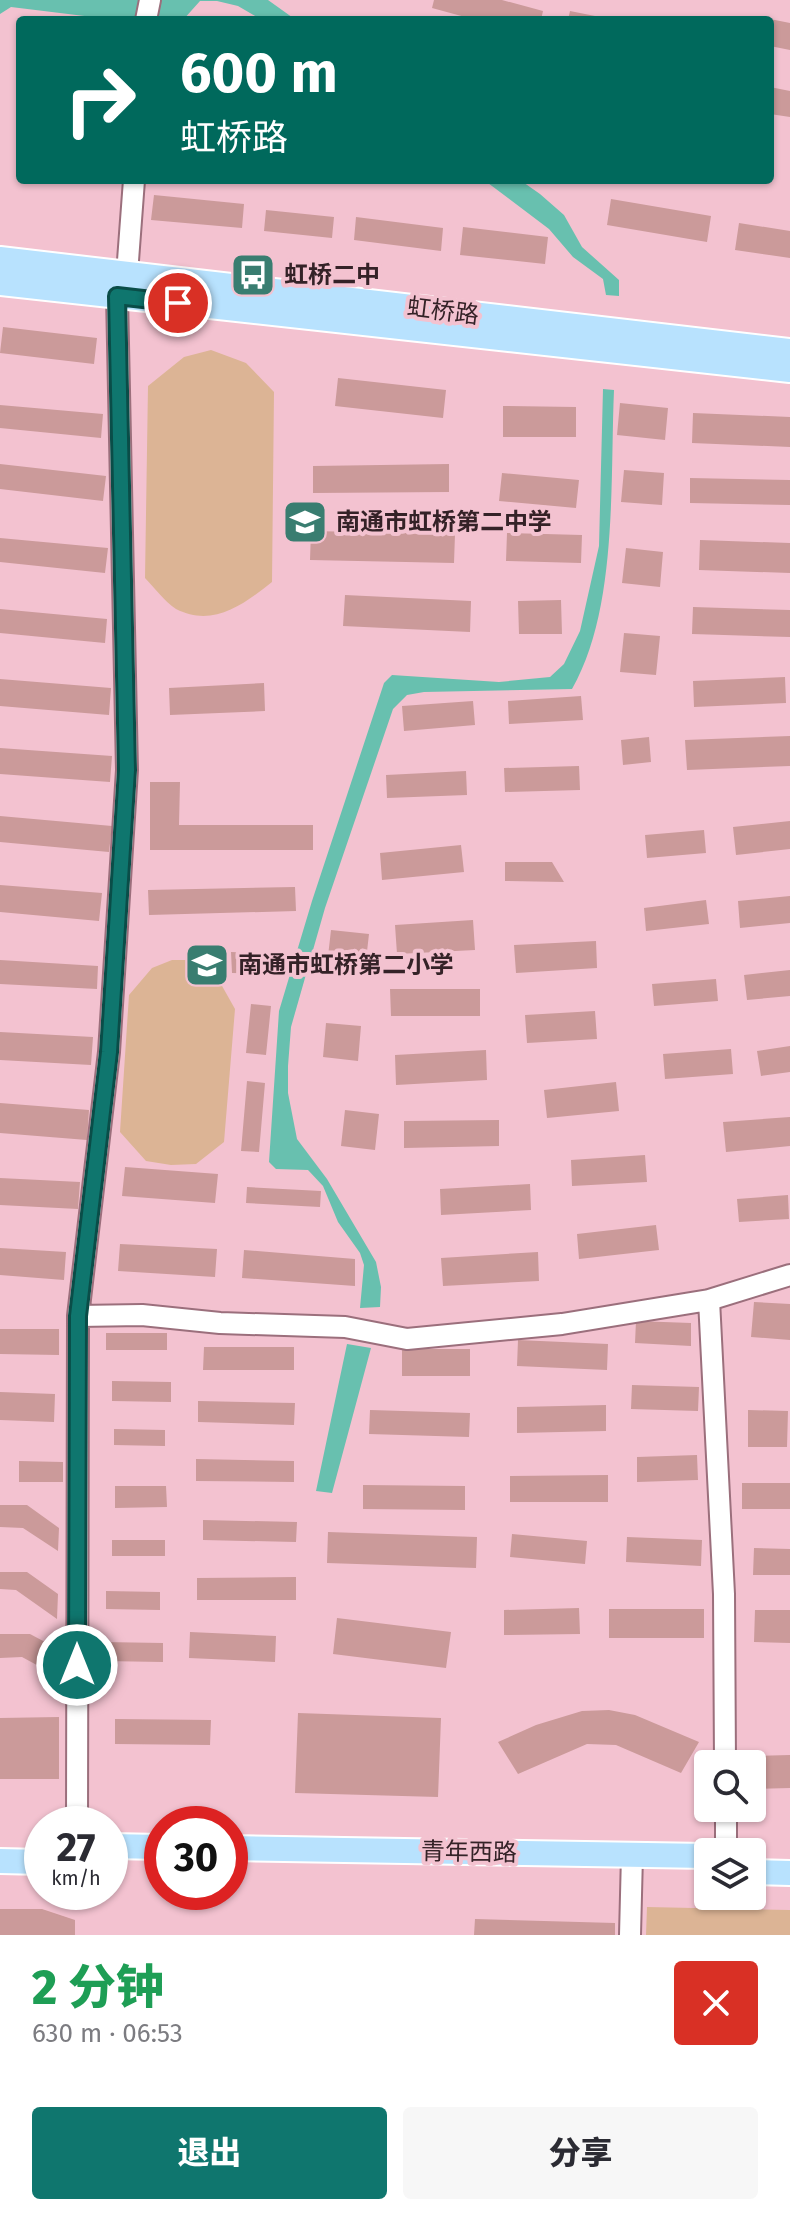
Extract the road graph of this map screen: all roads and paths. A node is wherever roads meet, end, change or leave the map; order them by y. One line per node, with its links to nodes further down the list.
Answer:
1 (134, 184): 4 (street)
2 (0, 259): 4 (main road, 虹桥路)
3 (0, 283): 4 (main road, 虹桥路)
4 (122, 285): 5 (main road, 虹桥路); 6 (main road, 虹桥路); 9 (street)
5 (790, 351)
6 (790, 370)
7 (790, 1275): 8 (street)
8 (709, 1300): 9 (street); 10 (street)
9 (78, 1316): 11 (street)
10 (725, 1750)
11 (77, 1806)
12 (0, 1845): 13 (main road)
13 (24, 1845)
14 (248, 1849): 20 (main road, 青年西路)
15 (766, 1856): 17 (main road)
16 (694, 1857): 20 (main road, 青年西路)
17 (790, 1857)
18 (0, 1861): 19 (main road)
19 (24, 1862)
20 (631, 1862): 21 (main road, 青年西路); 22 (main road, 青年西路); 25 (street)
21 (248, 1864)
22 (694, 1869)
23 (766, 1872): 24 (main road)
24 (790, 1873)
25 (630, 1935)

